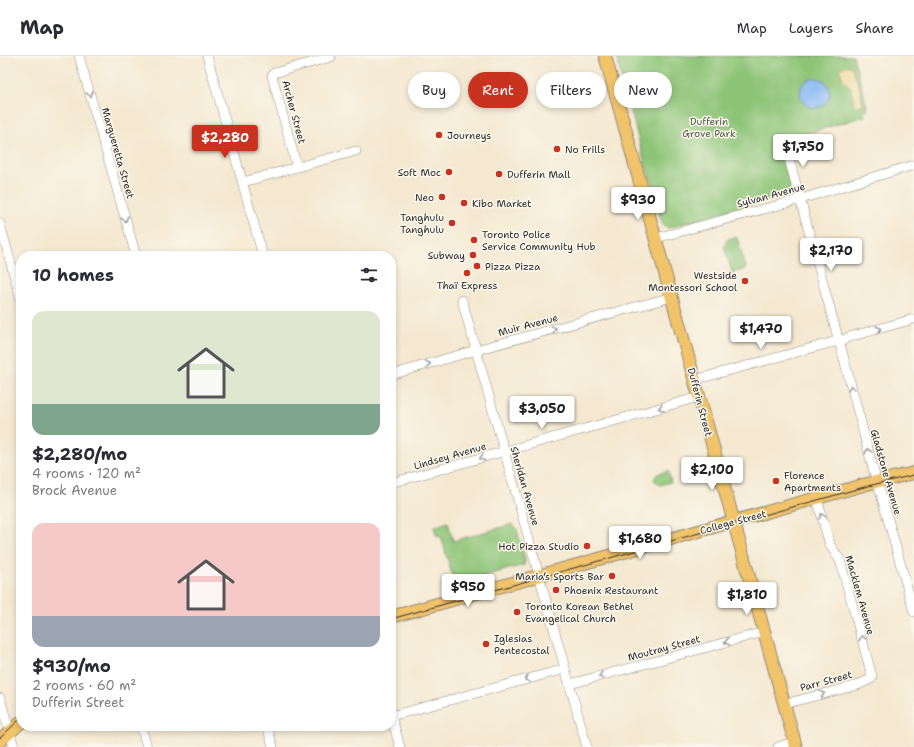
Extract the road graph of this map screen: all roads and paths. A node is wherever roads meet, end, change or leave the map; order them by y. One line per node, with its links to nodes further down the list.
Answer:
1 (79, 56): 13 (street, Margueretta Street, one-way to 13)
2 (207, 56): 9 (street)
3 (605, 56): 12 (main road, Dufferin Street)
4 (331, 57): 8 (street, Archer Street)
5 (785, 144): 10 (street, Gladstone Avenue)
6 (356, 151): 8 (street)
7 (914, 165): 10 (street, Sylvan Avenue)
8 (297, 166): 9 (street)
9 (243, 182): 14 (street)
10 (800, 198): 12 (street, Sylvan Avenue); 19 (street, Gladstone Avenue)
11 (0, 224): 15 (street)
12 (656, 238): 16 (main road, Dufferin Street)
13 (135, 251)
14 (262, 251)
15 (16, 282)
16 (672, 297): 20 (street, Muir Avenue, one-way to 16); 22 (main road, Dufferin Street)
17 (462, 300): 20 (street, Sheridan Avenue)
18 (914, 319): 19 (street, one-way to 18)
19 (840, 341): 22 (street); 27 (street, Gladstone Avenue, one-way to 19)
20 (476, 350): 21 (street, Muir Avenue, one-way to 20); 24 (street, Sheridan Avenue)
21 (396, 374)
22 (694, 380): 23 (main road, Dufferin Street)
23 (699, 397): 24 (street, Lindsey Avenue, one-way to 24); 29 (main road, Dufferin Street)
24 (504, 452): 26 (street, Lindsey Avenue, one-way to 26); 30 (street, Sheridan Avenue)
25 (914, 473): 27 (main road, College Street)
26 (396, 482)
27 (877, 482): 28 (main road, College Street); 31 (street, Gladstone Avenue)
28 (817, 499): 29 (main road, College Street); 35 (street, Macklem Avenue, one-way to 28)
29 (733, 522): 30 (main road, College Street); 33 (main road, Dufferin Street)
30 (539, 576): 32 (main road, College Street); 34 (street, Sheridan Avenue)
31 (914, 612)
32 (396, 616)
33 (764, 632): 36 (street, Moutray Street, one-way to 36); 38 (main road, Dufferin Street)
34 (565, 669): 36 (street, Sheridan Avenue); 39 (street, one-way to 39)
35 (872, 676): 38 (street, Parr Street, one-way to 35)
36 (570, 684): 51 (street, Sheridan Avenue)
37 (0, 698): 44 (street)
38 (784, 704): 46 (main road, Dufferin Street)
39 (396, 715)
40 (16, 726): 44 (main road)
41 (142, 731): 48 (street)
42 (268, 731): 49 (street)
43 (395, 731): 50 (street)
44 (9, 732): 45 (main road); 47 (street)
45 (0, 741)
46 (795, 745): 52 (street)
47 (14, 747)
48 (147, 747)
49 (273, 747)
50 (400, 747)
51 (587, 747)
52 (778, 747)

